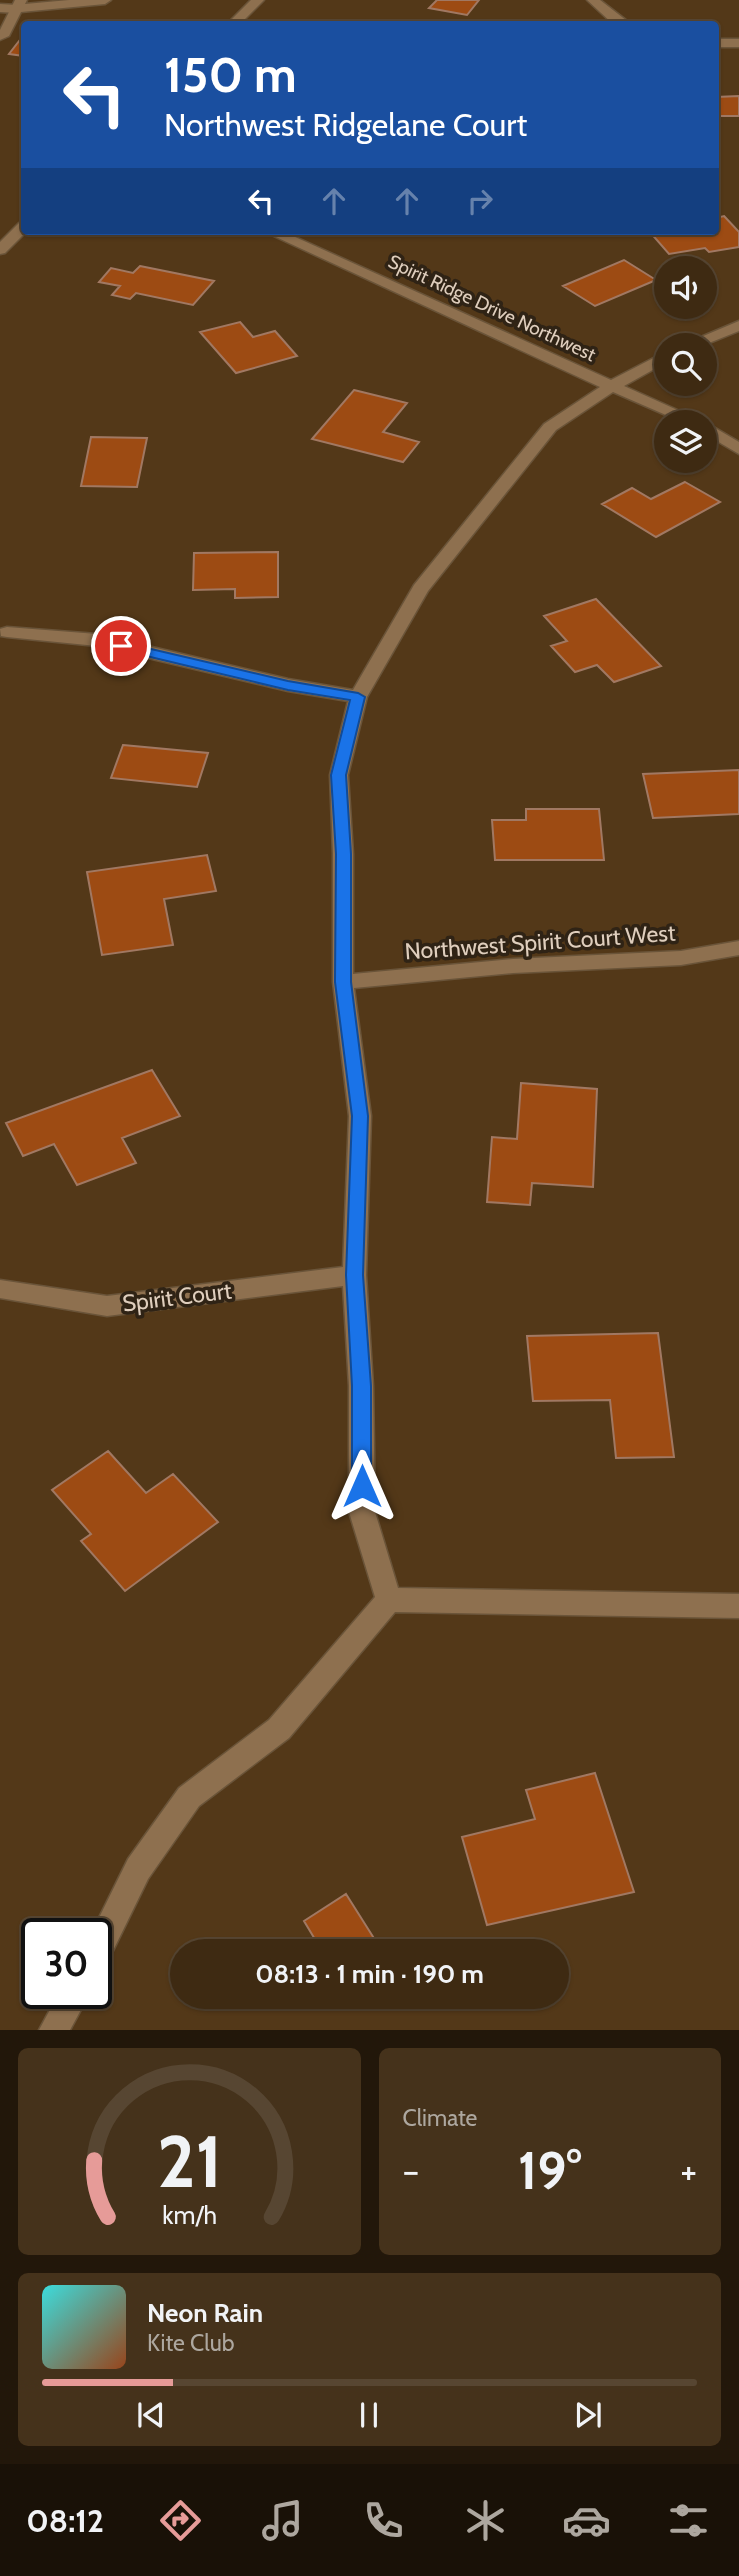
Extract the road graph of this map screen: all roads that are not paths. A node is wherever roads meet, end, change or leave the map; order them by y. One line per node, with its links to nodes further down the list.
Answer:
1 (105, 0): 4 (street)
2 (258, 0): 6 (street)
3 (593, 0): 7 (street)
4 (19, 4): 5 (street); 8 (street)
5 (0, 8)
6 (236, 21)
7 (614, 21)
8 (0, 36)
9 (719, 43): 10 (street)
10 (739, 43)
11 (21, 229): 13 (street)
12 (280, 235): 17 (street, Spirit Ridge Drive Northwest)
13 (0, 250)
14 (739, 326): 15 (street)
15 (717, 334)
16 (654, 363): 17 (street)
17 (610, 387): 18 (street, Spirit Ridge Drive Northwest); 22 (street)
18 (667, 410)
19 (717, 435): 20 (street)
20 (739, 449)
21 (6, 632): 22 (street)
22 (358, 697): 24 (street)
23 (739, 948): 24 (street, Northwest Spirit Court West)
24 (343, 982): 25 (street)
25 (355, 1275): 26 (street, Spirit Court); 27 (street)
26 (0, 1289)
27 (389, 1600): 28 (street); 29 (street)
28 (739, 1606)
29 (112, 1923)
30 (66, 2009): 31 (street)
31 (54, 2030)

